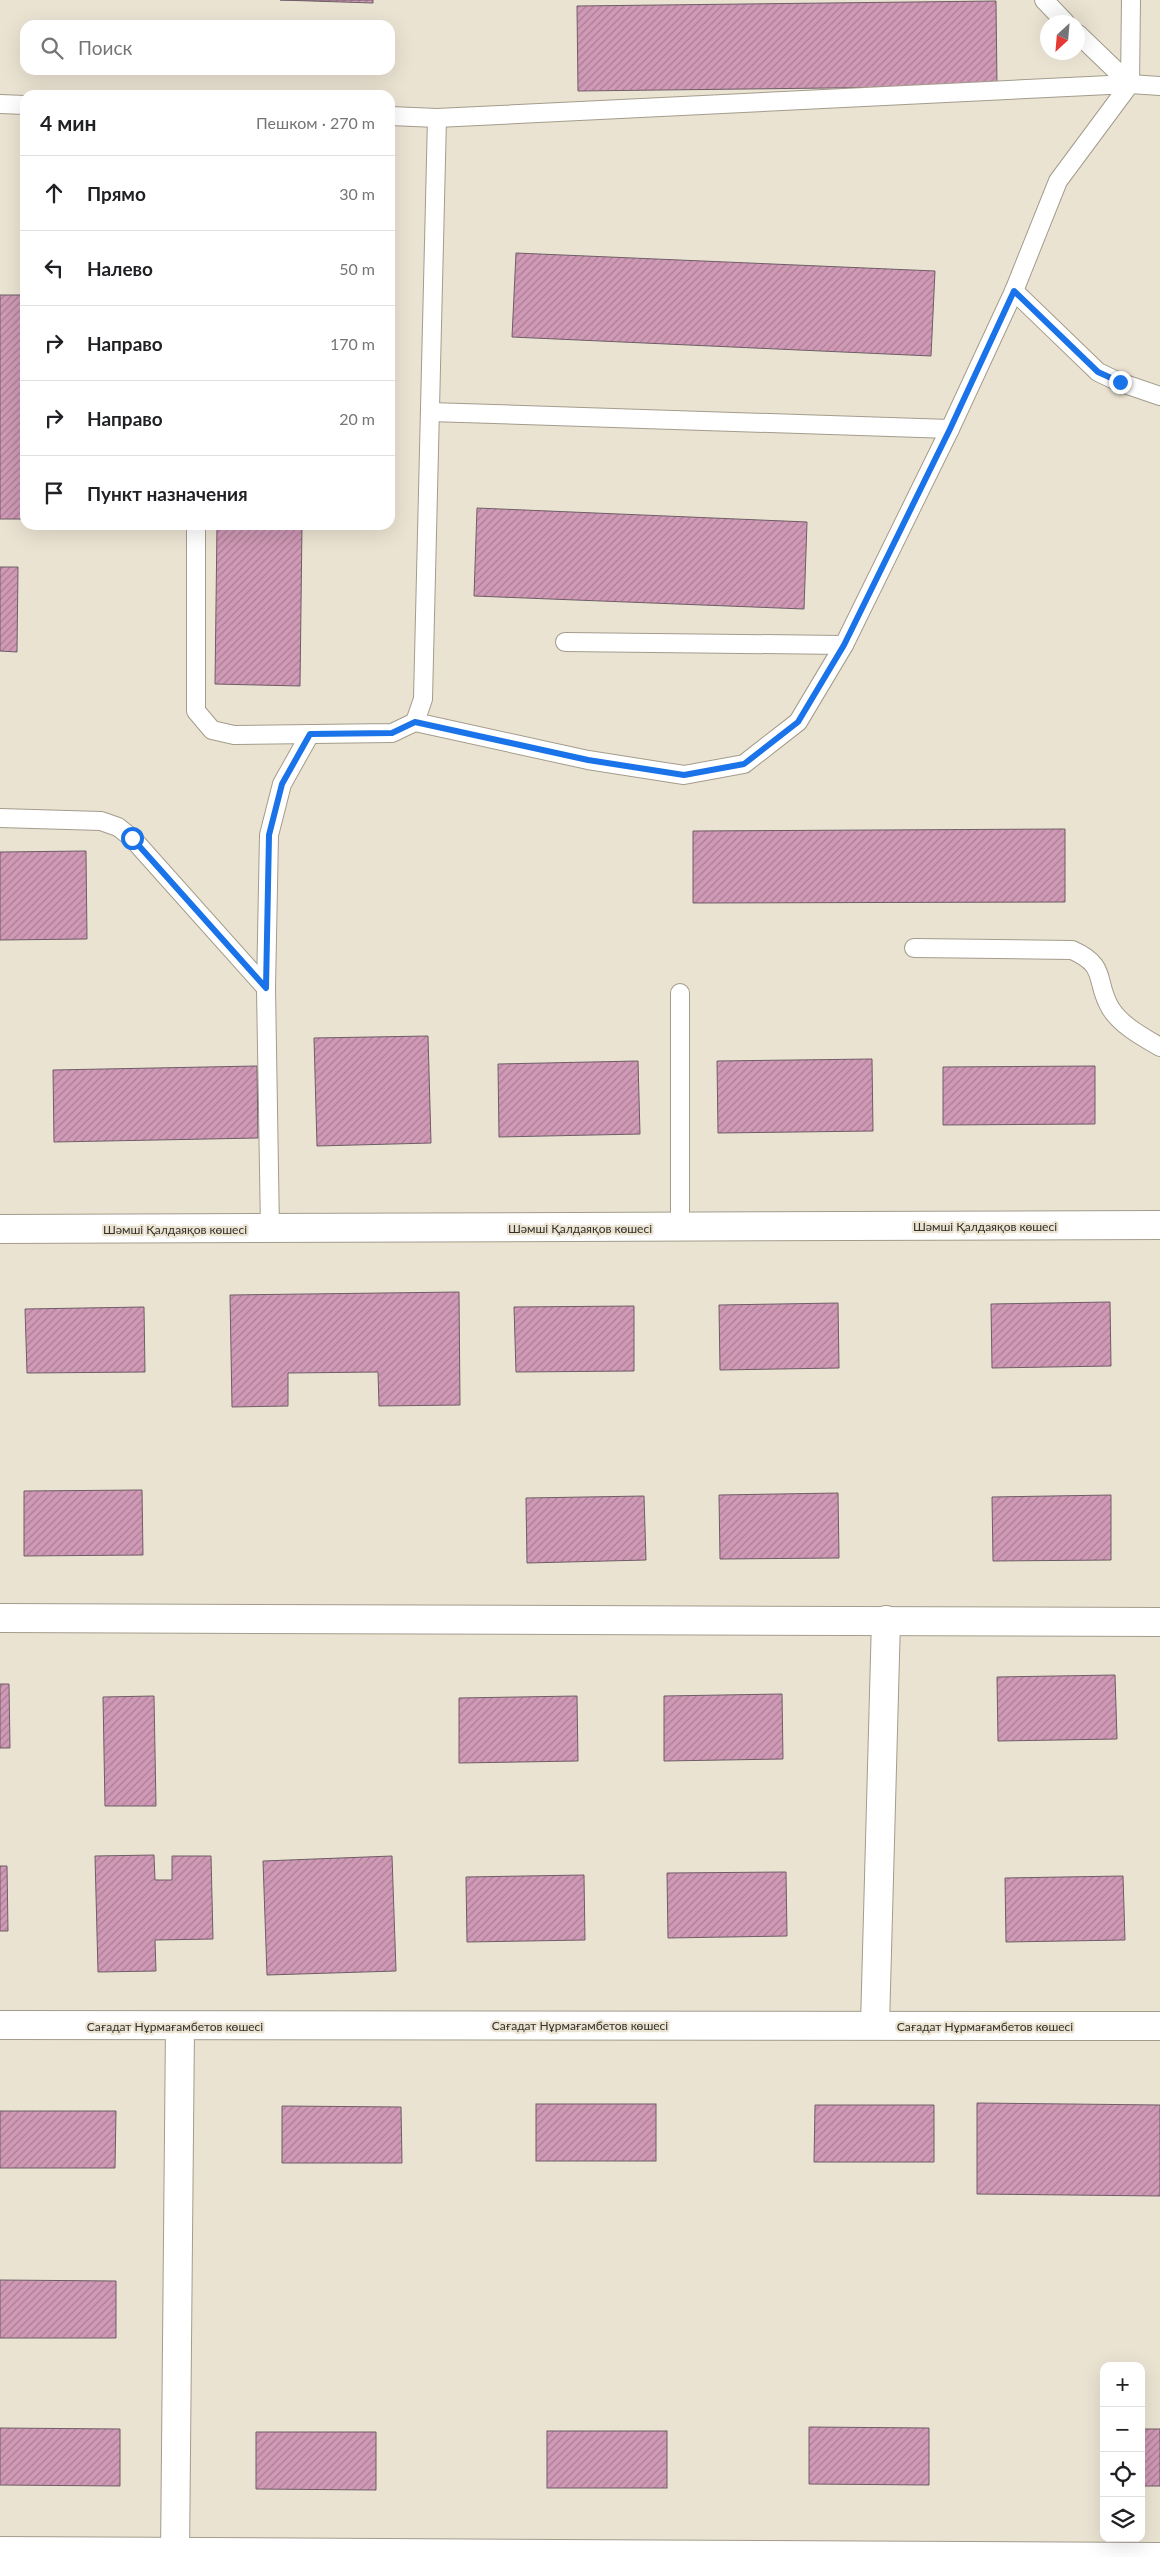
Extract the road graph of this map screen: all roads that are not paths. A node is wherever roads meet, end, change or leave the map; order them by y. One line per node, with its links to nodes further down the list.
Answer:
1 (1044, 0): 3 (lane)
2 (1130, 0): 5 (lane)
3 (1059, 15)
4 (1085, 41): 5 (lane)
5 (1130, 84): 6 (lane); 10 (lane); 11 (lane)
6 (1160, 86)
7 (0, 104): 8 (lane)
8 (20, 105)
9 (395, 116): 10 (lane)
10 (437, 118): 13 (lane)
11 (1014, 291): 12 (lane); 14 (lane)
12 (1160, 396)
13 (430, 412): 14 (lane); 18 (lane)
14 (950, 429): 17 (lane)
15 (196, 530): 19 (lane)
16 (565, 642): 17 (lane)
17 (844, 645): 18 (lane)
18 (415, 722): 19 (lane)
19 (310, 734): 22 (lane)
20 (0, 818): 22 (lane)
21 (914, 948): 24 (lane)
22 (266, 988): 28 (lane)
23 (680, 993): 26 (lane)
24 (1160, 1047)
25 (1160, 1225): 26 (street, Шәмші Қалдаяқов көшесі)
26 (680, 1227): 28 (street, Шәмші Қалдаяқов көшесі)
27 (0, 1229): 28 (street, Шәмші Қалдаяқов көшесі)
28 (270, 1230)
29 (0, 1618): 30 (street)
30 (886, 1620): 31 (street); 33 (street)
31 (1160, 1622)
32 (0, 2025): 34 (street, Сағадат Нұрмағамбетов көшесі)
33 (876, 2025): 34 (street, Сағадат Нұрмағамбетов көшесі); 35 (street, Сағадат Нұрмағамбетов көшесі)
34 (180, 2026): 37 (street)
35 (1160, 2026)
36 (0, 2551): 37 (street)
37 (175, 2555): 38 (street)
38 (1160, 2557)

